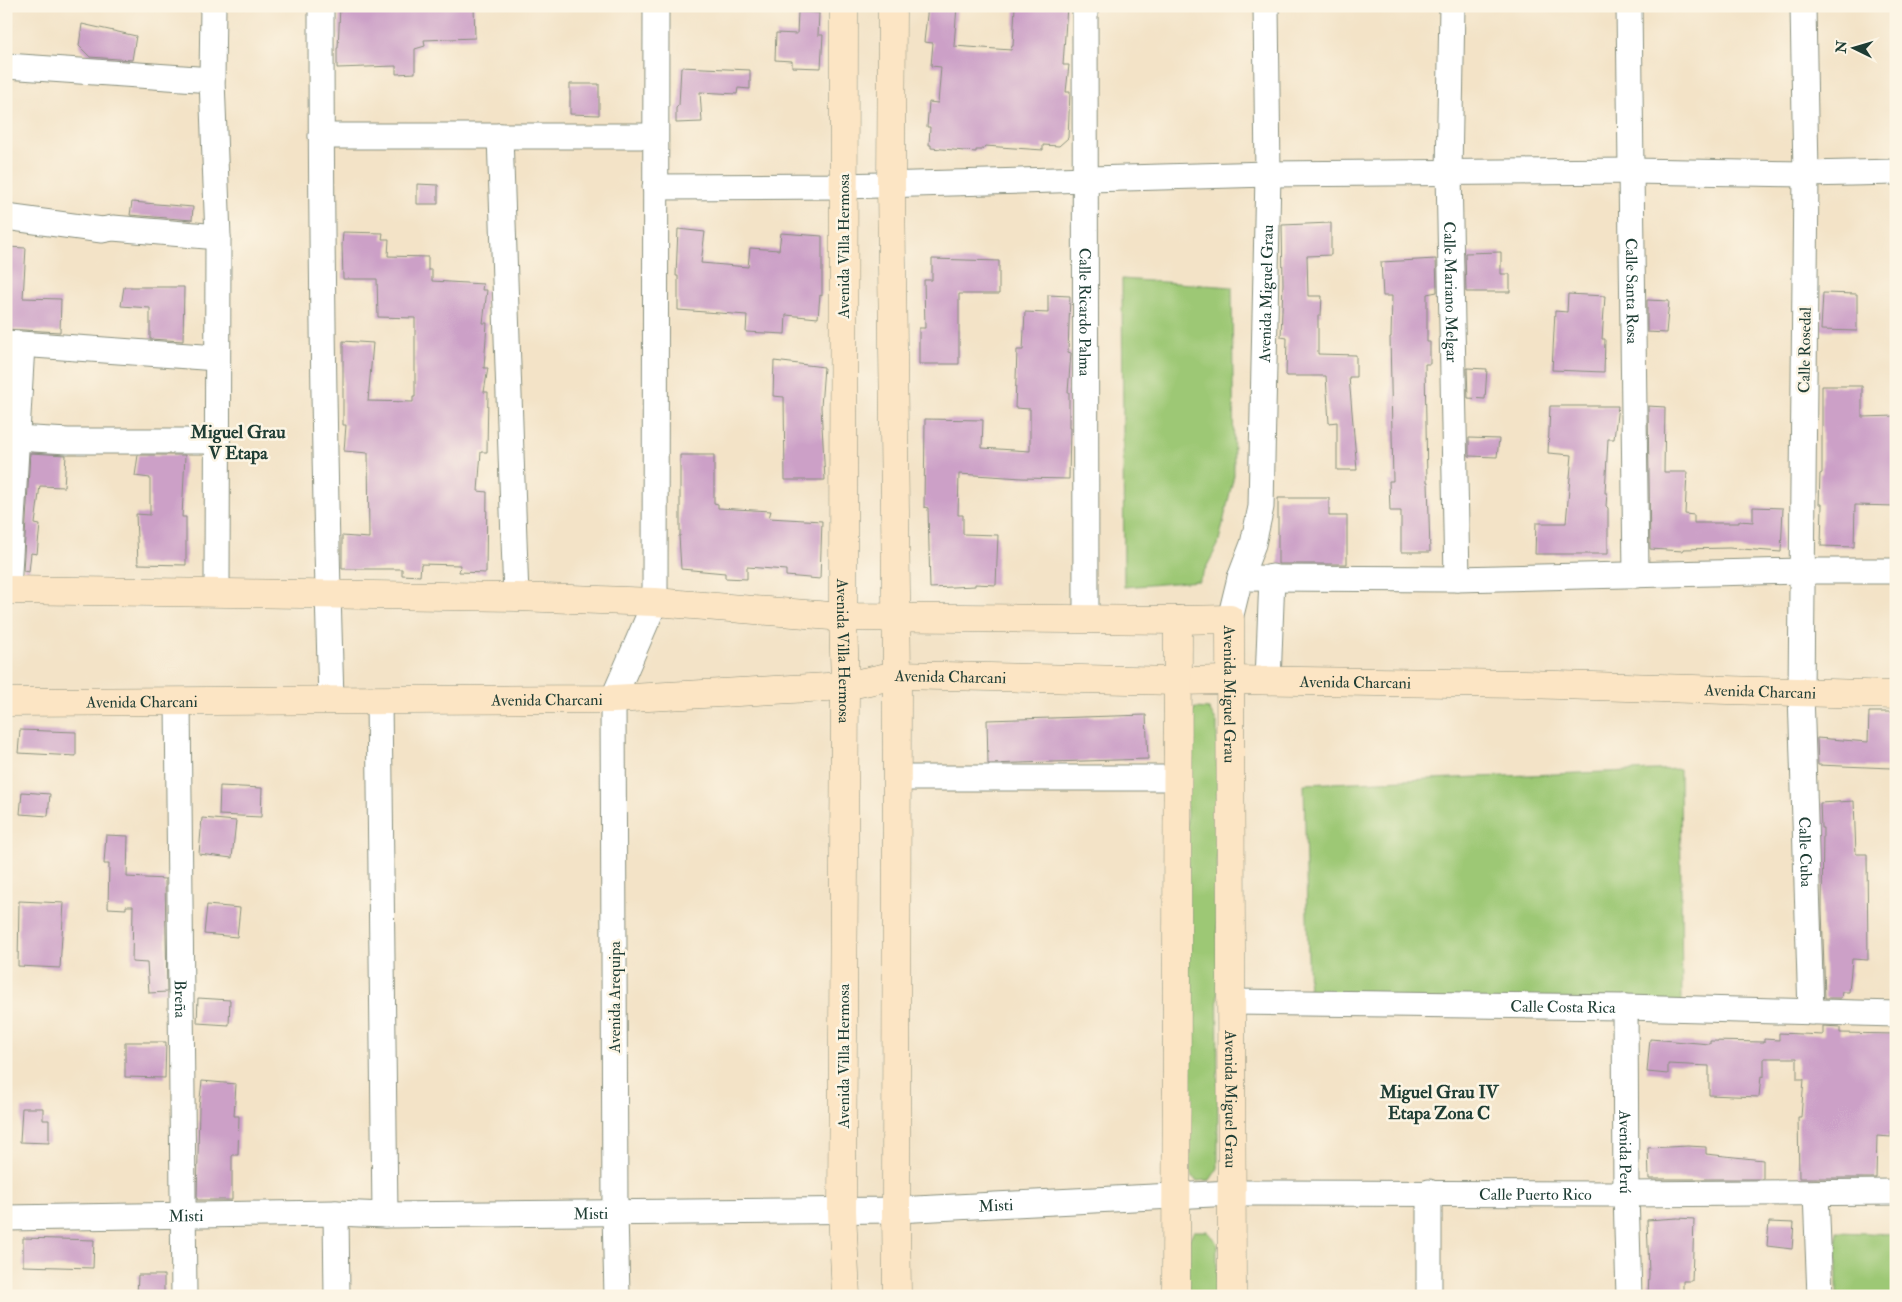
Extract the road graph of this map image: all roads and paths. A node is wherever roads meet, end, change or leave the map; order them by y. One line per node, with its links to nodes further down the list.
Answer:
1 (213, 6): 12 (street)
2 (321, 6): 13 (street)
3 (656, 6): 15 (street)
4 (844, 6): 23 (street, Avenida Villa Hermosa)
5 (892, 6): 22 (street)
6 (1085, 6): 21 (street, Calle Ricardo Palma)
7 (1266, 6): 19 (street, Avenida Miguel Grau)
8 (1452, 6): 17 (street, Calle Mariano Melgar)
9 (1629, 6): 16 (street, Calle Santa Rosa)
10 (1804, 6): 20 (street, Calle Rosedal)
11 (6, 66): 12 (street)
12 (212, 80): 26 (street)
13 (321, 136): 14 (street); 39 (street)
14 (500, 136): 15 (street); 40 (street)
15 (655, 136): 24 (street)
16 (1632, 171): 17 (street); 20 (street); 33 (street, Calle Santa Rosa)
17 (1449, 172): 19 (street); 36 (street, Calle Mariano Melgar)
18 (1896, 172): 20 (street)
19 (1268, 174): 21 (street); 34 (street, Avenida Miguel Grau)
20 (1806, 174): 31 (street, Calle Rosedal)
21 (1086, 179): 22 (street); 44 (street, Calle Ricardo Palma)
22 (890, 184): 23 (street); 43 (street)
23 (843, 186): 24 (street); 42 (street, Avenida Villa Hermosa)
24 (655, 187): 41 (street)
25 (6, 218): 26 (street)
26 (218, 237): 28 (street)
27 (14, 344): 28 (street); 29 (street)
28 (217, 358): 30 (street)
29 (16, 438): 30 (street); 37 (street)
30 (217, 440): 38 (street)
31 (1802, 571): 32 (street); 33 (street); 52 (street, Calle Rosedal)
32 (1896, 571)
33 (1636, 575): 36 (street)
34 (1240, 578): 35 (street); 45 (street, Avenida Miguel Grau)
35 (1272, 578): 36 (street); 50 (street)
36 (1456, 579)
37 (7, 590): 38 (street)
38 (217, 592): 39 (street)
39 (328, 595): 40 (street); 55 (street)
40 (516, 597): 41 (street)
41 (655, 602): 42 (street); 54 (street)
42 (843, 617): 43 (street); 51 (street, Avenida Villa Hermosa)
43 (895, 618): 44 (street); 47 (street)
44 (1086, 619): 46 (street)
45 (1230, 619): 46 (street); 48 (street, Avenida Miguel Grau)
46 (1178, 620): 49 (street)
47 (897, 675): 49 (street, Avenida Charcani); 51 (street, Avenida Charcani); 59 (street)
48 (1230, 680): 49 (street, Avenida Charcani); 50 (street, Avenida Charcani); 61 (street, Avenida Miguel Grau)
49 (1178, 681): 60 (street)
50 (1268, 681): 52 (street, Avenida Charcani)
51 (845, 686): 54 (street, Avenida Charcani); 71 (street, Avenida Villa Hermosa)
52 (1801, 693): 53 (street, Avenida Charcani); 63 (street, Calle Cuba)
53 (1896, 694)
54 (613, 699): 56 (street, Avenida Charcani); 73 (street, Avenida Arequipa)
55 (331, 700): 56 (street, Avenida Charcani); 57 (street, Avenida Charcani)
56 (379, 700): 75 (street)
57 (178, 701): 58 (street, Avenida Charcani); 76 (street, Breña)
58 (6, 702)
59 (897, 778): 60 (street); 72 (street)
60 (1178, 778): 70 (street)
61 (1231, 1002): 62 (street, Calle Costa Rica); 67 (street, Avenida Miguel Grau)
62 (1625, 1007): 63 (street, Calle Costa Rica); 69 (street, Avenida Perú)
63 (1811, 1012): 64 (street, Calle Costa Rica)
64 (1896, 1014)
65 (1430, 1192): 67 (street, Calle Puerto Rico); 69 (street, Calle Puerto Rico); 85 (street)
66 (1896, 1192): 68 (street, Calle Puerto Rico)
67 (1232, 1193): 70 (street, Calle Puerto Rico); 84 (street, Avenida Miguel Grau)
68 (1816, 1193): 69 (street, Calle Puerto Rico); 87 (street)
69 (1626, 1194): 86 (street, Avenida Perú)
70 (1176, 1195): 72 (street, Misti); 83 (street)
71 (842, 1210): 72 (street, Misti); 73 (street, Misti); 81 (street, Avenida Villa Hermosa)
72 (896, 1210): 82 (street)
73 (615, 1212): 75 (street, Misti); 80 (street, Avenida Arequipa)
74 (336, 1214): 75 (street, Misti); 76 (street, Misti); 79 (street)
75 (385, 1215)
76 (183, 1216): 77 (street, Misti); 78 (street, Breña)
77 (6, 1218)
78 (184, 1296)
79 (336, 1296)
80 (617, 1296)
81 (846, 1296)
82 (897, 1296)
83 (1176, 1296)
84 (1232, 1296)
85 (1430, 1296)
86 (1629, 1296)
87 (1820, 1296)

